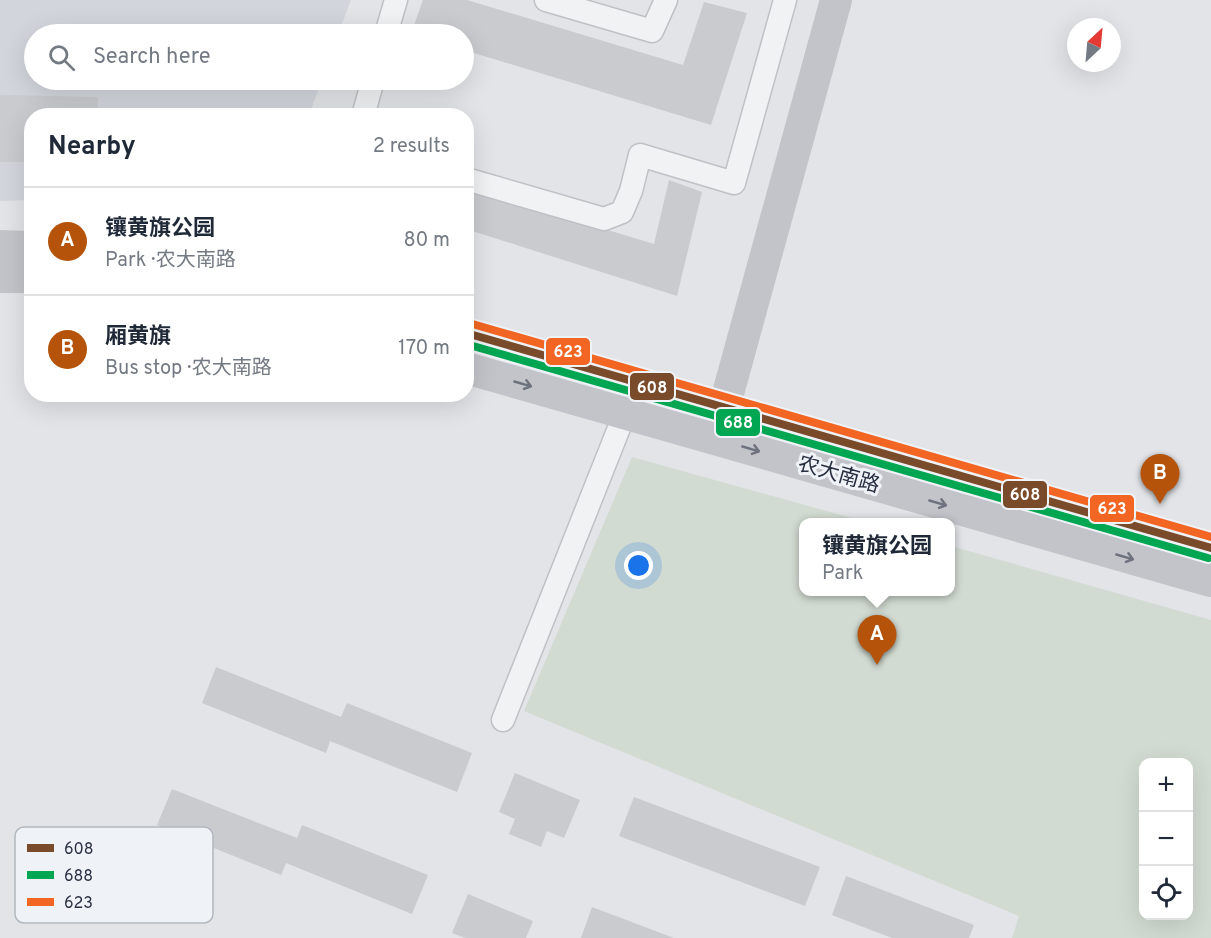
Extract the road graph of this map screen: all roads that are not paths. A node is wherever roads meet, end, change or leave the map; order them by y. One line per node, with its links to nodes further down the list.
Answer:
1 (396, 0): 6 (street)
2 (546, 0): 3 (street)
3 (666, 0)
4 (836, 0): 16 (main road)
5 (777, 2): 9 (street)
6 (389, 24)
7 (370, 90): 8 (street)
8 (365, 108)
9 (474, 181)
10 (0, 246): 11 (main road)
11 (24, 247)
12 (0, 277): 13 (main road)
13 (24, 278)
14 (474, 335): 16 (main road, 农大南路)
15 (474, 370): 17 (main road, 农大南路, one-way to 17)
16 (724, 408): 18 (main road, 农大南路)
17 (625, 413): 19 (main road, 农大南路, one-way to 19); 20 (street)
18 (1211, 548)
19 (1211, 581)
20 (503, 720)

